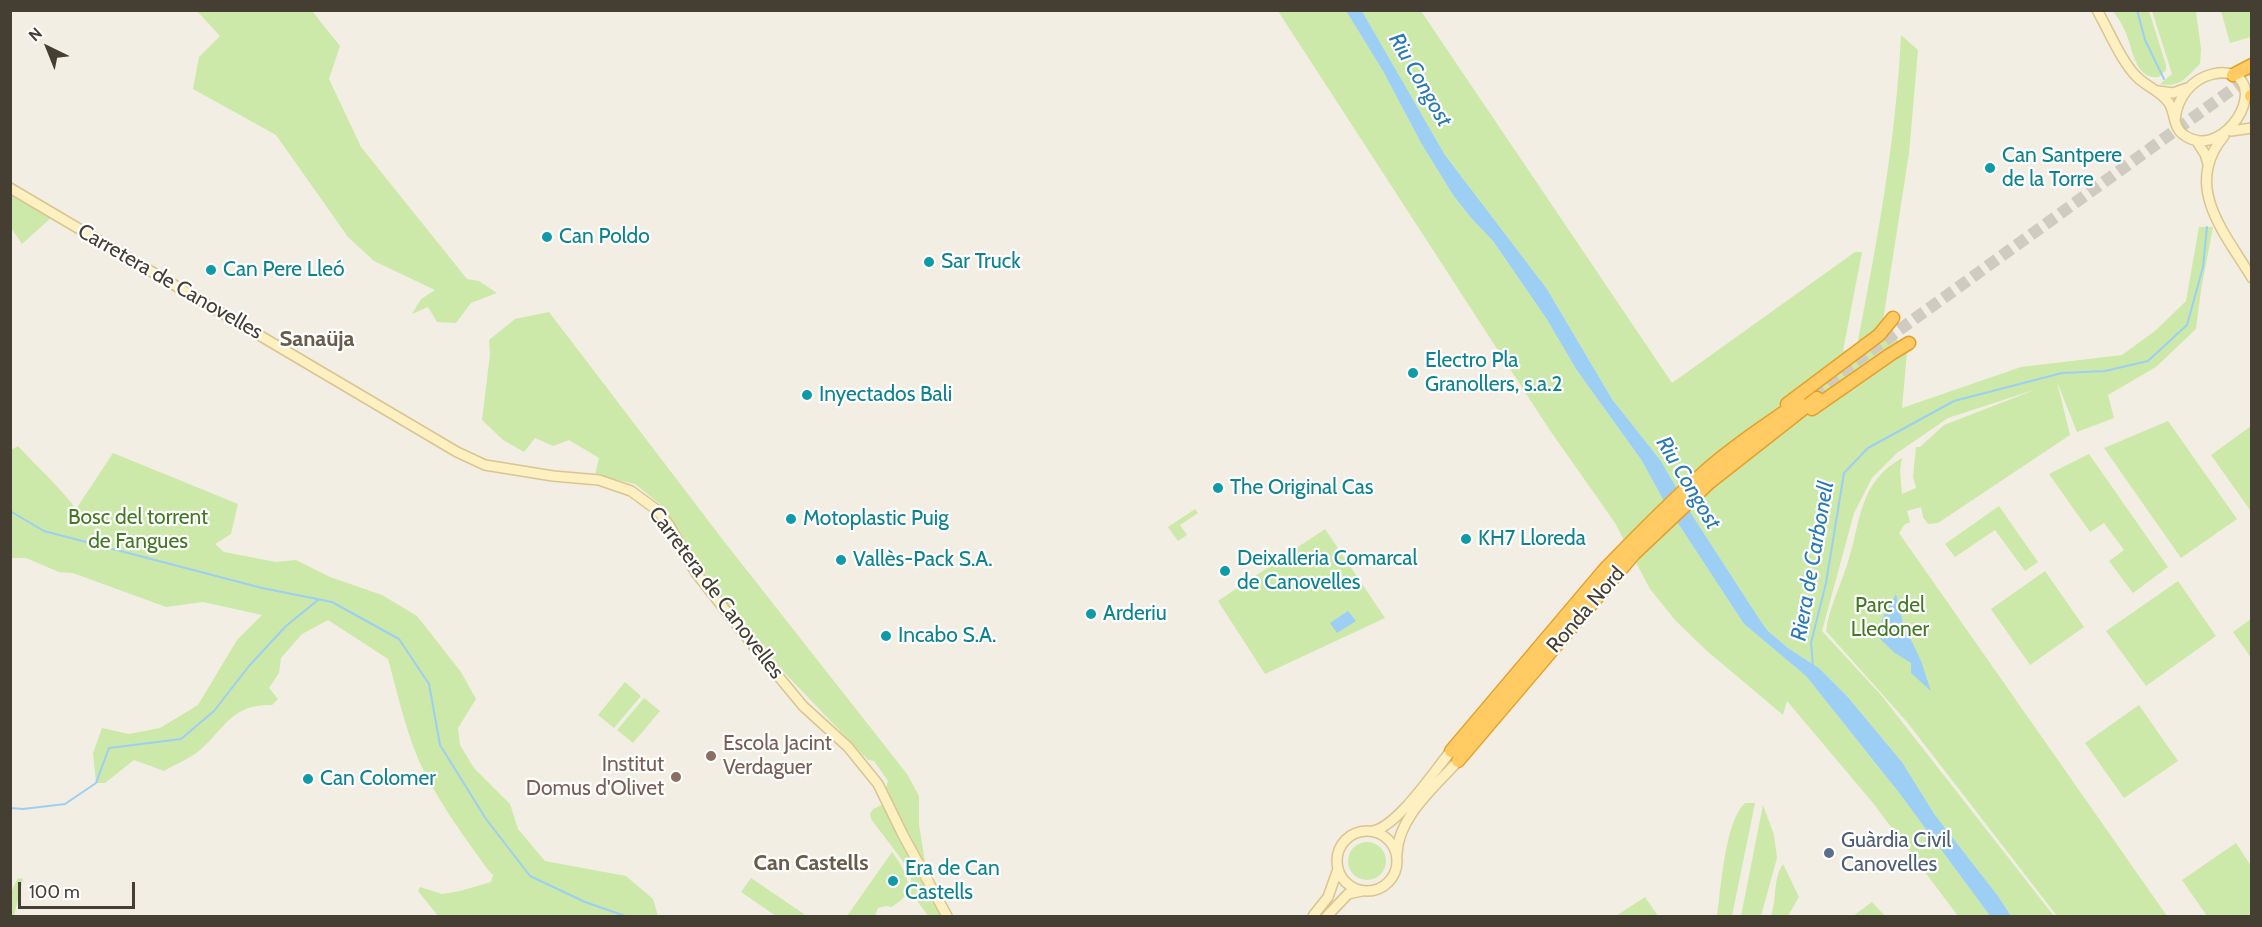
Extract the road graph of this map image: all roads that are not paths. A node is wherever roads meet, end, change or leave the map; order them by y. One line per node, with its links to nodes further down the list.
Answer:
1 (2097, 10): 5 (street)
2 (2252, 65): 3 (highway)
3 (2233, 75): 4 (street); 6 (street)
4 (2190, 87): 5 (street); 7 (street)
5 (2158, 91): 7 (street)
6 (2251, 100): 9 (street)
7 (2175, 120): 10 (street)
8 (2252, 128): 9 (street)
9 (2228, 133): 10 (street); 11 (street)
10 (2196, 140): 11 (street)
11 (2208, 164): 13 (street)
12 (10, 188): 23 (street, Carretera de Canovelles)
13 (2252, 278)
14 (1893, 318): 17 (highway)
15 (1909, 343): 17 (highway)
16 (1814, 395): 17 (highway, Ronda Nord)
17 (1743, 448): 18 (highway, Ronda Nord)
18 (1454, 756): 19 (street, Ronda Nord); 20 (street, Ronda Nord)
19 (1372, 832): 20 (street); 21 (street)
20 (1397, 856): 22 (street)
21 (1338, 869): 22 (street); 24 (street)
22 (1366, 891): 25 (street)
23 (947, 916)
24 (1313, 916)
25 (1326, 916)

